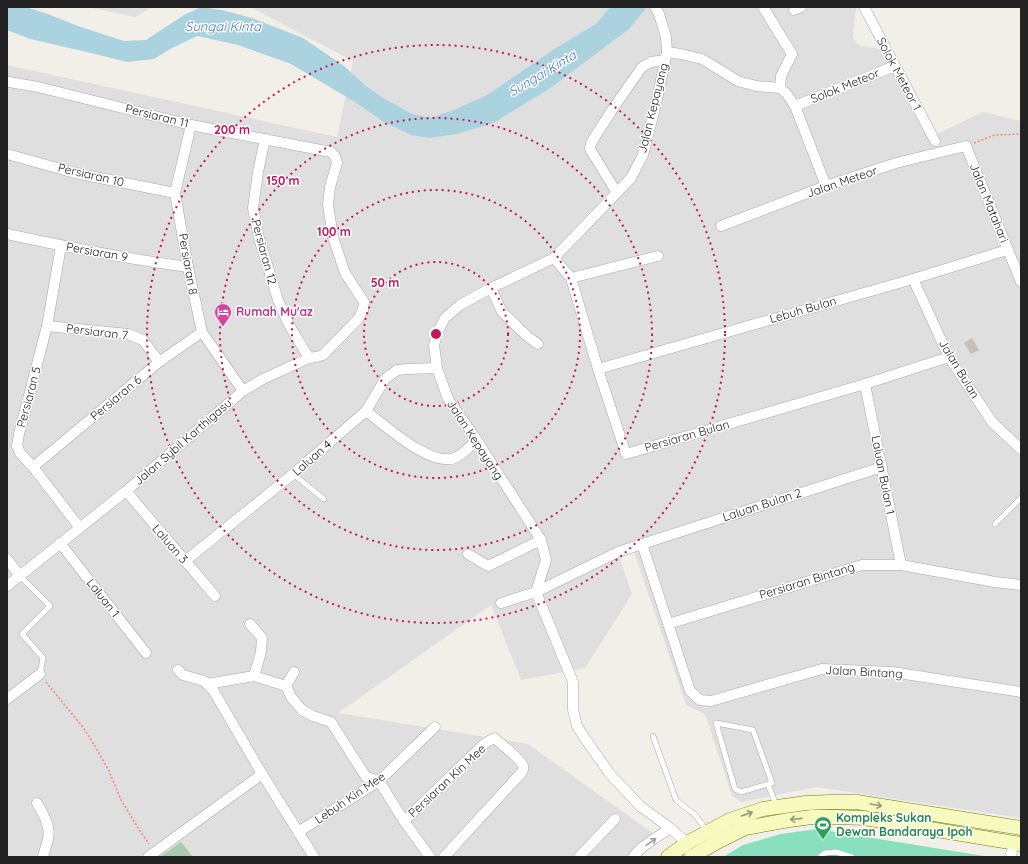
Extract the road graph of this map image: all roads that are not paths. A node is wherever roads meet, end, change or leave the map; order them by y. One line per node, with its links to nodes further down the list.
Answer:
1 (763, 7): 7 (street)
2 (864, 7): 5 (street, Solok Meteor 1)
3 (657, 11): 4 (street, Jalan Kepayang)
4 (666, 56): 7 (street); 16 (street, Jalan Kepayang); 16 (street)
5 (895, 66): 8 (street, Solok Meteor); 11 (street, Solok Meteor 1)
6 (7, 82): 9 (street, Persiaran 11)
7 (780, 88): 8 (street)
8 (795, 106): 14 (street)
9 (191, 125): 10 (street, Persiaran 11); 15 (street, Persiaran 8)
10 (265, 139): 28 (street, Persiaran 11); 33 (street, Persiaran 12)
11 (935, 141)
12 (966, 146): 14 (street, Jalan Meteor); 20 (street, Jalan Matahari)
13 (7, 154): 15 (street, Persiaran 10)
14 (826, 186): 17 (street, Jalan Meteor)
15 (175, 193): 23 (street, Persiaran 8)
16 (617, 193): 22 (street, Jalan Kepayang)
17 (721, 226)
18 (7, 234): 19 (street, Persiaran 9)
19 (61, 246): 23 (street, Persiaran 9); 29 (street, Persiaran 5)
20 (1007, 250): 25 (street, Lebuh Bulan); 26 (street, Jalan Matahari)
21 (658, 256): 24 (street)
22 (554, 258): 24 (street, Persiaran Bulan); 27 (street, Jalan Kepayang)
23 (188, 267): 30 (street, Persiaran 8)
24 (572, 278): 36 (street, Persiaran Bulan)
25 (913, 279): 32 (street, Jalan Bulan); 36 (street, Lebuh Bulan)
26 (1021, 282)
27 (491, 288): 31 (street); 35 (street, Jalan Kepayang)
28 (363, 310): 33 (street, Jalan Sybil Karthigasu)
29 (47, 326): 34 (street, Persiaran 7); 42 (street, Persiaran 5)
30 (202, 332): 34 (street, Persiaran 6); 38 (street, Persiaran 8)
31 (538, 344)
32 (949, 357): 37 (street, Persiaran Bulan); 41 (street, Jalan Bulan)
33 (309, 358): 38 (street, Jalan Sybil Karthigasu)
34 (159, 362): 42 (street, Persiaran 6)
35 (437, 368): 39 (street, Laluan 4); 40 (street, Jalan Kepayang)
36 (598, 369): 37 (street, Persiaran Bulan)
37 (865, 384): 43 (street, Laluan Bulan 1)
38 (243, 391): 45 (street, Jalan Sybil Karthigasu)
39 (366, 411): 40 (street); 44 (street, Laluan 4)
40 (476, 441): 50 (street, Jalan Kepayang)
41 (1021, 449)
42 (33, 467): 49 (street, Persiaran 5)
43 (882, 467): 52 (street, Laluan Bulan 2); 56 (street, Laluan Bulan 1)
44 (293, 474): 47 (lane); 55 (street, Laluan 4)
45 (126, 491): 49 (street, Jalan Sybil Karthigasu); 55 (street, Laluan 3)
46 (1021, 498): 48 (lane)
47 (324, 499)
48 (995, 524)
49 (80, 528): 51 (street, Jalan Sybil Karthigasu)
50 (541, 540): 53 (street); 60 (street, Jalan Kepayang)
51 (60, 543): 57 (street, Jalan Sybil Karthigasu); 65 (street, Laluan 1)
52 (642, 544): 60 (street, Laluan Bulan 2); 64 (street)
53 (468, 554)
54 (7, 559): 57 (street)
55 (185, 561): 61 (street, Laluan 3)
56 (901, 566): 58 (street, Persiaran Bintang); 64 (street, Persiaran Bintang)
57 (20, 576): 59 (street, Jalan Sybil Karthigasu); 68 (lane)
58 (1021, 584)
59 (7, 586)
60 (536, 592): 62 (street, Laluan Bulan 2); 84 (street)
61 (215, 596)
62 (501, 603)
63 (250, 624): 69 (street)
64 (668, 624): 72 (street, Jalan Bintang)
65 (146, 653)
66 (178, 670): 70 (street)
67 (294, 672): 71 (street)
68 (40, 674): 73 (street)
69 (254, 676): 70 (street); 71 (street)
70 (207, 684): 76 (street)
71 (286, 686): 77 (street)
72 (1021, 692)
73 (7, 699)
74 (435, 727): 77 (street, Lebuh Kin Mee)
75 (653, 736): 88 (lane)
76 (262, 774): 87 (street); 91 (street)
77 (379, 781): 82 (street); 87 (street, Lebuh Kin Mee)
78 (768, 784): 78 (lane); 80 (lane)
79 (37, 803): 92 (street)
80 (777, 807): 83 (main road, one-way to 83); 88 (main road, one-way to 80)
81 (615, 819): 96 (street)
82 (404, 821): 94 (street); 95 (street, Persiaran Kin Mee)
83 (982, 822): 86 (main road); 89 (main road)
84 (670, 828): 90 (street); 97 (street, one-way to 84)
85 (745, 828): 89 (main road, one-way to 85); 90 (main road); 99 (main road)
86 (1021, 828)
87 (298, 832): 93 (street)
88 (708, 832): 90 (main road)
89 (1019, 841): 102 (street)
90 (686, 843): 98 (main road)
91 (151, 854)
92 (43, 857)
93 (314, 857)
94 (430, 857)
95 (444, 857)
96 (579, 857)
97 (633, 857)
98 (668, 857)
99 (691, 857)
100 (820, 857): 101 (lane)
101 (852, 857)
102 (1010, 857)

